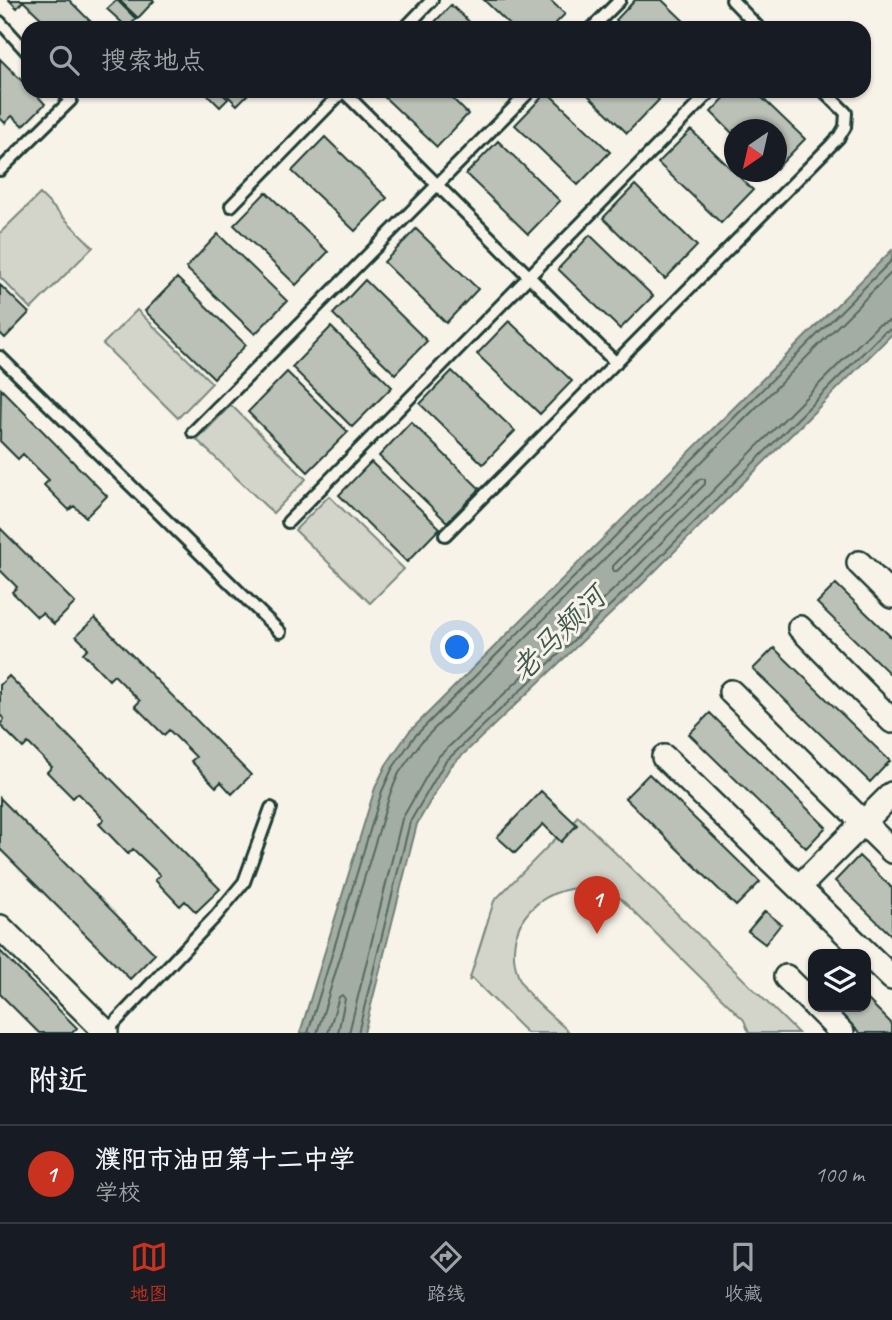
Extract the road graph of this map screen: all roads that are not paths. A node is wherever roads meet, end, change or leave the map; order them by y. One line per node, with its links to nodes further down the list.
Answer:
1 (432, 0): 4 (lane)
2 (620, 0): 5 (lane)
3 (732, 0): 6 (lane)
4 (411, 21)
5 (599, 21)
6 (752, 21)
7 (0, 22): 8 (lane)
8 (21, 45)
9 (69, 98): 15 (lane)
10 (336, 98): 17 (lane)
11 (350, 98): 16 (lane)
12 (523, 98): 16 (lane)
13 (704, 98): 18 (lane)
14 (831, 98): 20 (lane)
15 (0, 170)
16 (439, 184): 18 (lane); 21 (lane)
17 (231, 206)
18 (528, 276): 20 (lane); 22 (lane)
19 (0, 357): 27 (lane)
20 (616, 363): 23 (lane)
21 (193, 432)
22 (288, 522)
23 (445, 535)
24 (859, 563): 25 (street)
25 (892, 596)
26 (800, 628): 29 (street)
27 (280, 632)
28 (731, 692): 33 (street)
29 (892, 721)
30 (664, 757): 35 (street)
31 (892, 794): 33 (street)
32 (271, 808): 41 (lane)
33 (863, 823): 34 (street); 35 (street)
34 (892, 851)
35 (799, 887): 38 (street)
36 (0, 927): 41 (street)
37 (786, 977): 39 (street)
38 (892, 978)
39 (808, 998)
40 (822, 1012): 42 (street)
41 (105, 1033)
42 (842, 1033)

